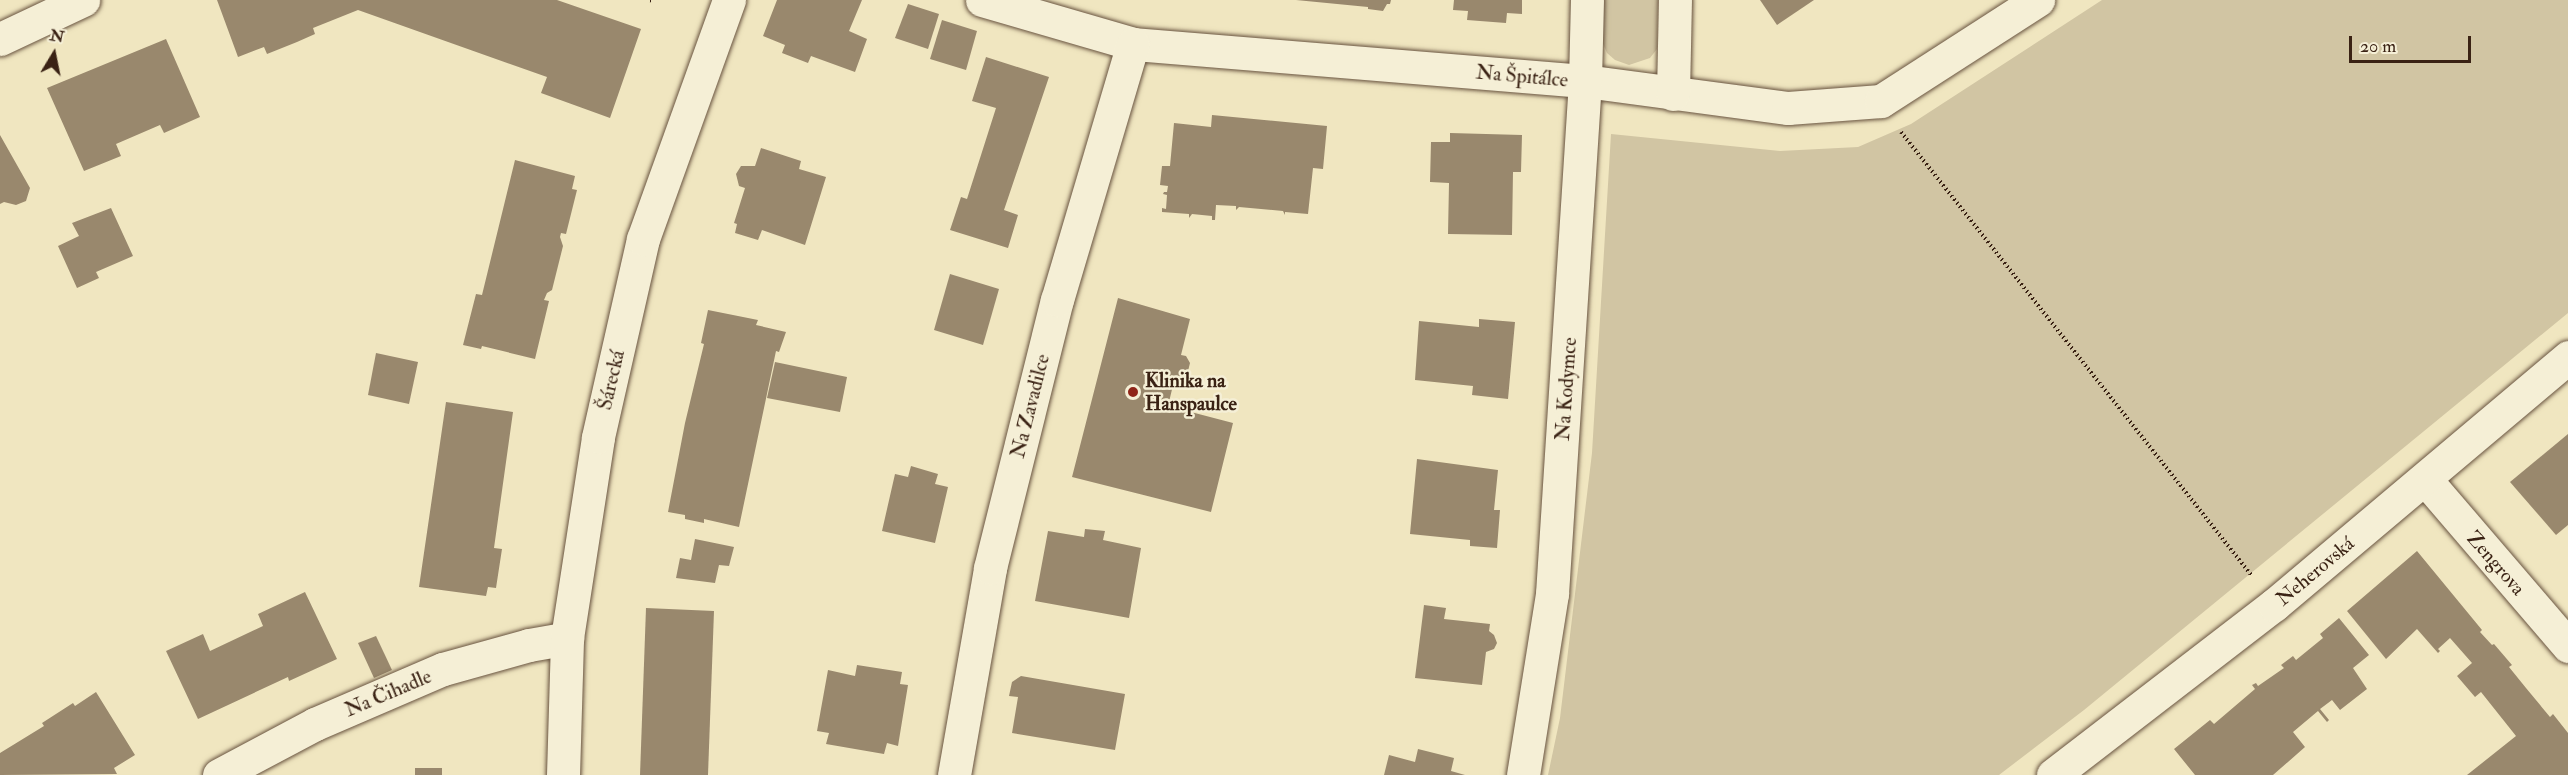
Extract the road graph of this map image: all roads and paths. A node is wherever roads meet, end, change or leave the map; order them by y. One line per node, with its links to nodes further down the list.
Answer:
1 (83, 0): 7 (street)
2 (729, 0): 15 (street, Šárecká)
3 (982, 0): 8 (street, Na Špitálce)
4 (1587, 0): 9 (street, Na Kodymce)
5 (1674, 0): 10 (street)
6 (2038, 0): 10 (street, Na Špitálce)
7 (0, 39)
8 (1132, 44): 9 (street, Na Špitálce); 19 (street, Na Zavadilce)
9 (1585, 81): 10 (street, Na Špitálce); 20 (street, Na Kodymce)
10 (1672, 94)
11 (1898, 124): 14 (path)
12 (2568, 357): 13 (street, Neherovská)
13 (2425, 479): 16 (street, Zengrova); 21 (street, Neherovská)
14 (2227, 545)
15 (567, 638): 17 (street, Na Čihadle); 18 (street, Šárecká)
16 (2568, 646)
17 (219, 775)
18 (563, 775)
19 (954, 775)
20 (1523, 775)
21 (2053, 775)

